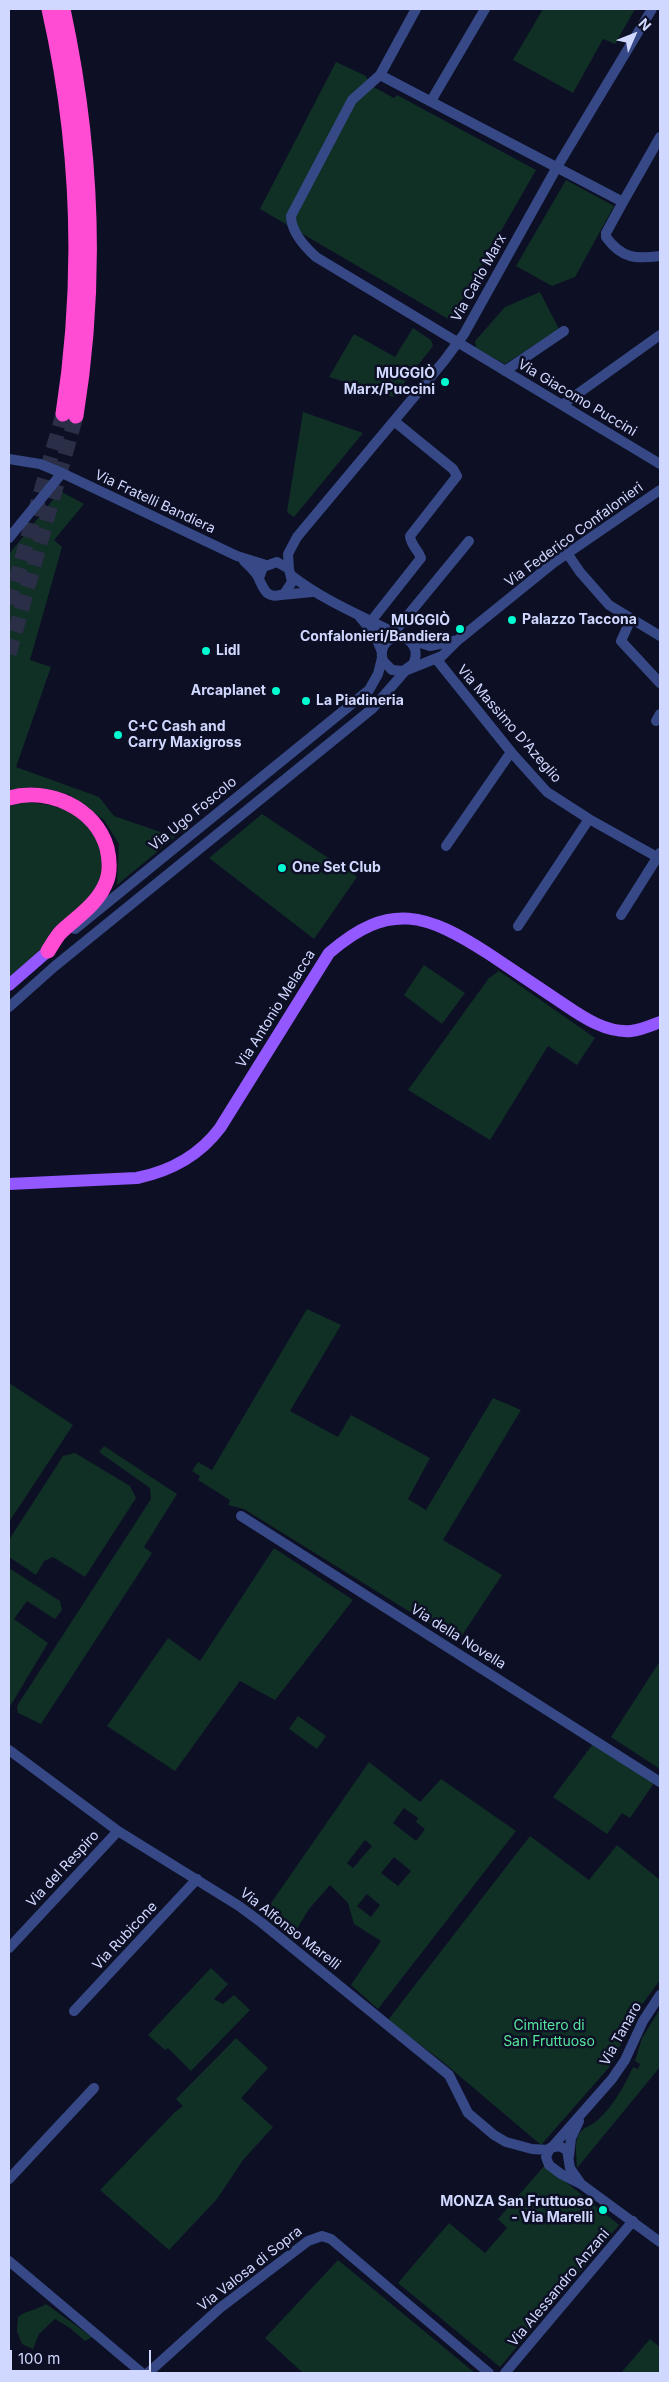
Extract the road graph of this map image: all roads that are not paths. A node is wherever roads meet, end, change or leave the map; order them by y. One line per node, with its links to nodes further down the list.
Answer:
1 (49, 9): 2 (highway)
2 (63, 9)
3 (416, 9): 6 (street)
4 (485, 9): 7 (street)
5 (652, 9): 9 (street, Via Carlo Marx)
6 (380, 74): 7 (street); 14 (street, Via Giacomo Puccini)
7 (431, 101): 9 (street)
8 (660, 137): 10 (street)
9 (557, 167): 10 (street); 14 (street, Via Carlo Marx)
10 (623, 202): 11 (street)
11 (660, 256)
12 (564, 330): 15 (street, Via Giacomo Puccini)
13 (660, 335): 16 (street)
14 (458, 343): 15 (street, Via Giacomo Puccini); 17 (street, Via Carlo Marx)
15 (505, 371): 16 (street, Via Giacomo Puccini)
16 (562, 405): 19 (street, Via Giacomo Puccini)
17 (394, 421): 22 (street, Via Carlo Marx); 34 (street)
18 (9, 459): 20 (street, Via Fratelli Bandiera)
19 (660, 464)
20 (62, 473): 23 (street); 26 (street, Via Fratelli Bandiera)
21 (660, 490): 25 (street, Via Federico Confalonieri)
22 (297, 537): 27 (street, Via Carlo Marx); 28 (street, Via Carlo Marx)
23 (9, 538)
24 (469, 541): 35 (street, Via Ugo Foscolo)
25 (567, 554): 33 (street); 38 (street, Via Federico Confalonieri)
26 (237, 556): 27 (street, Via Fratelli Bandiera); 29 (street, Via Fratelli Bandiera)
27 (269, 564): 28 (street, Via Fratelli Bandiera); 29 (street)
28 (291, 573): 30 (street, Via Fratelli Bandiera); 31 (street)
29 (259, 578): 31 (street, Via Fratelli Bandiera)
30 (312, 592): 31 (street); 32 (street, Via Fratelli Bandiera)
31 (281, 595)
32 (357, 614): 34 (street, Via Fratelli Bandiera); 39 (street, Via Fratelli Bandiera)
33 (630, 619): 36 (street); 42 (street)
34 (372, 620): 35 (street, Via Fratelli Bandiera)
35 (394, 632): 37 (street, Via Fratelli Bandiera); 39 (street, Via Ugo Foscolo)
36 (660, 636)
37 (407, 638): 38 (street, Via Federico Confalonieri); 39 (street); 41 (street)
38 (458, 640): 40 (street, Via Federico Confalonieri)
39 (383, 651): 41 (street); 50 (street, Via Ugo Foscolo)
40 (437, 660): 41 (street, Via Federico Confalonieri); 43 (street, Via Massimo D'Azeglio)
41 (406, 670): 52 (street)
42 (660, 683)
43 (510, 752): 45 (street, Via Massimo D'Azeglio); 46 (street)
44 (9, 798): 50 (highway)
45 (589, 819): 47 (street, Via Massimo D'Azeglio); 49 (street)
46 (446, 846)
47 (658, 859): 48 (street)
48 (621, 915)
49 (518, 926)
50 (48, 951): 51 (main road, Via Ugo Foscolo)
51 (9, 985)
52 (9, 1007)
53 (660, 1022): 54 (main road, Via Antonio Melacca)
54 (9, 1184)
55 (241, 1516): 57 (street, Via della Novella)
56 (9, 1750): 58 (street, Via Alfonso Marelli)
57 (660, 1782)
58 (118, 1831): 59 (street, Via Alfonso Marelli); 60 (street, Via del Respiro)
59 (197, 1879): 62 (street, Via Rubicone); 65 (street, Via Alfonso Marelli)
60 (9, 1948)
61 (660, 1996): 64 (street, Via Tanaro)
62 (74, 2011)
63 (94, 2088): 69 (street)
64 (586, 2109): 66 (street, Via Tanaro); 67 (street, Via Tanaro)
65 (529, 2148): 66 (street, Via Alfonso Marelli); 68 (street, Via Alfonso Marelli)
66 (551, 2148): 67 (street, Via Alfonso Marelli); 68 (street)
67 (568, 2159): 68 (street); 70 (street, Via Alfonso Marelli)
68 (549, 2165): 70 (street, Via Alfonso Marelli)
69 (9, 2179)
70 (581, 2184): 71 (street, Via Alfonso Marelli)
71 (633, 2221): 72 (street, Via Alfonso Marelli); 77 (street, Via Alessandro Anzani)
72 (660, 2242)
73 (9, 2261): 74 (street)
74 (142, 2373)
75 (148, 2373): 76 (street, Via Valosa di Sopra)
76 (489, 2373)
77 (505, 2373)

